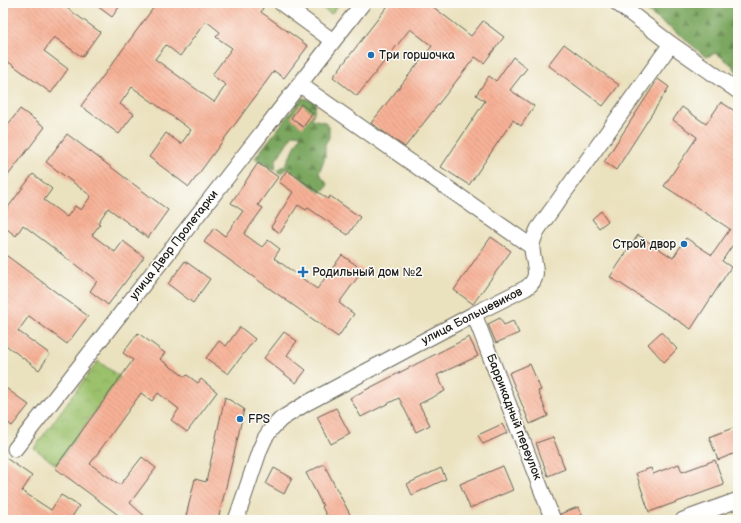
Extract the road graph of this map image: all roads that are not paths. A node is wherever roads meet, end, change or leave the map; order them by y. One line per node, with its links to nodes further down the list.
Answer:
1 (281, 3): 4 (street)
2 (363, 3): 4 (street, улица Двор Пролетарки)
3 (617, 3): 5 (street)
4 (333, 41): 6 (street, улица Двор Пролетарки)
5 (671, 44): 7 (street); 8 (street, улица Большевиков)
6 (299, 84): 8 (street); 10 (street, улица Двор Пролетарки)
7 (738, 91)
8 (532, 247): 9 (street, улица Большевиков)
9 (474, 314): 12 (street, улица Большевиков); 13 (street, Баррикадный переулок)
10 (15, 449)
11 (738, 500): 14 (street)
12 (236, 520)
13 (553, 520)
14 (683, 520)

